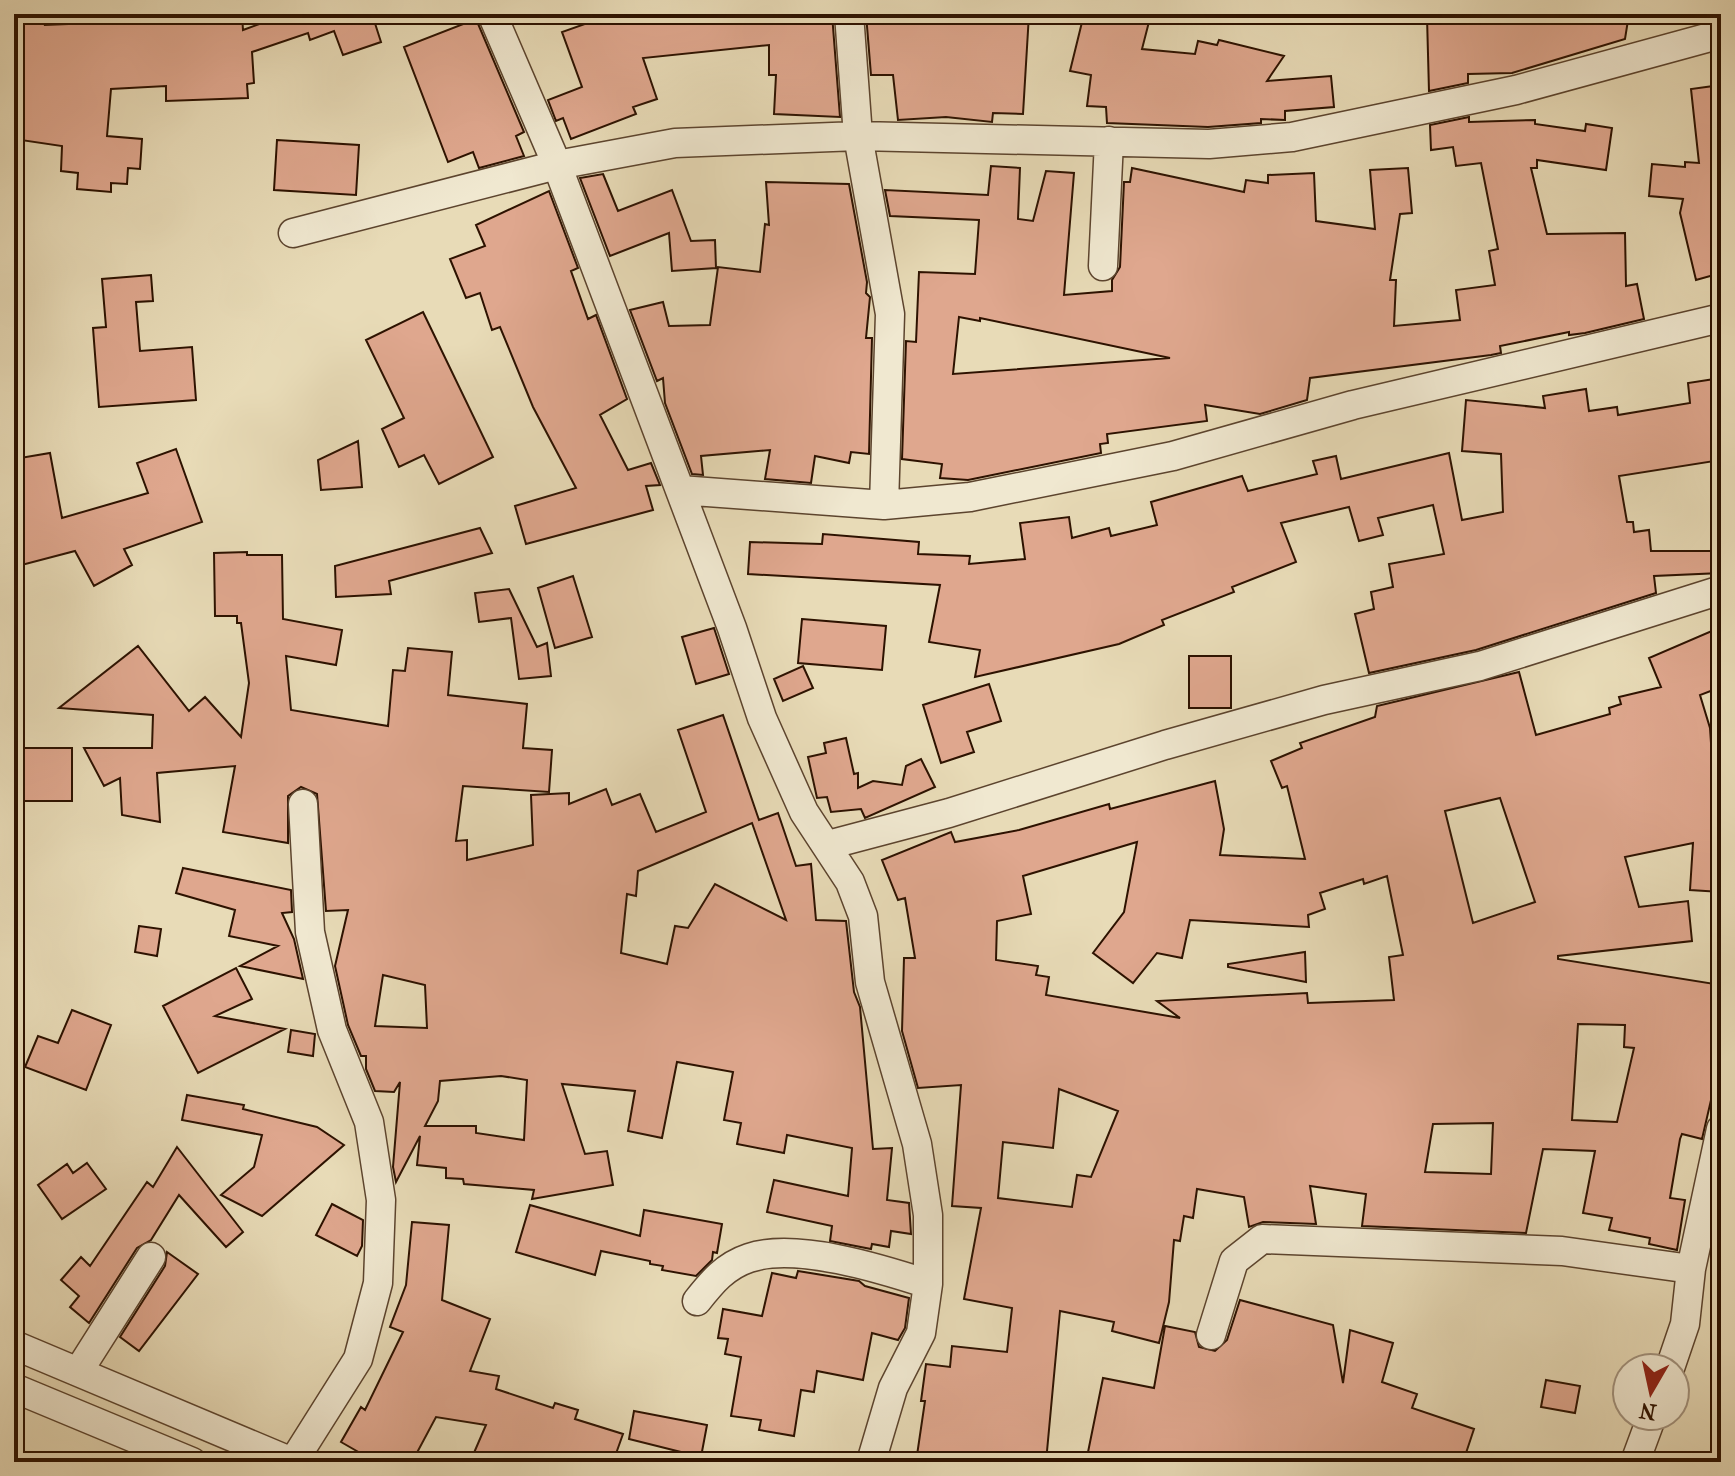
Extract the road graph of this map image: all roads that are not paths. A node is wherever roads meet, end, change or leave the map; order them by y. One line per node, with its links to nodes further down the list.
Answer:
1 (492, 14): 6 (street)
2 (849, 14): 4 (street)
3 (1721, 34): 5 (street)
4 (858, 136): 5 (street); 6 (street); 11 (street)
5 (1109, 141): 8 (street)
6 (557, 165): 7 (street); 10 (street)
7 (293, 233)
8 (1103, 266)
9 (1721, 318): 11 (street)
10 (680, 490): 11 (street); 14 (street)
11 (884, 505)
12 (1721, 590): 14 (street)
13 (303, 804): 27 (street)
14 (828, 845): 18 (street)
15 (1721, 1129): 17 (street)
16 (151, 1257): 23 (street)
17 (1691, 1269): 20 (street); 22 (street)
18 (928, 1284): 19 (street); 28 (street)
19 (697, 1301)
20 (1211, 1335)
21 (14, 1345): 23 (street)
22 (1675, 1352)
23 (78, 1372): 27 (street)
24 (14, 1388): 26 (street)
25 (1646, 1432): 29 (street)
26 (192, 1462)
27 (293, 1462)
28 (871, 1462)
29 (1635, 1462)

